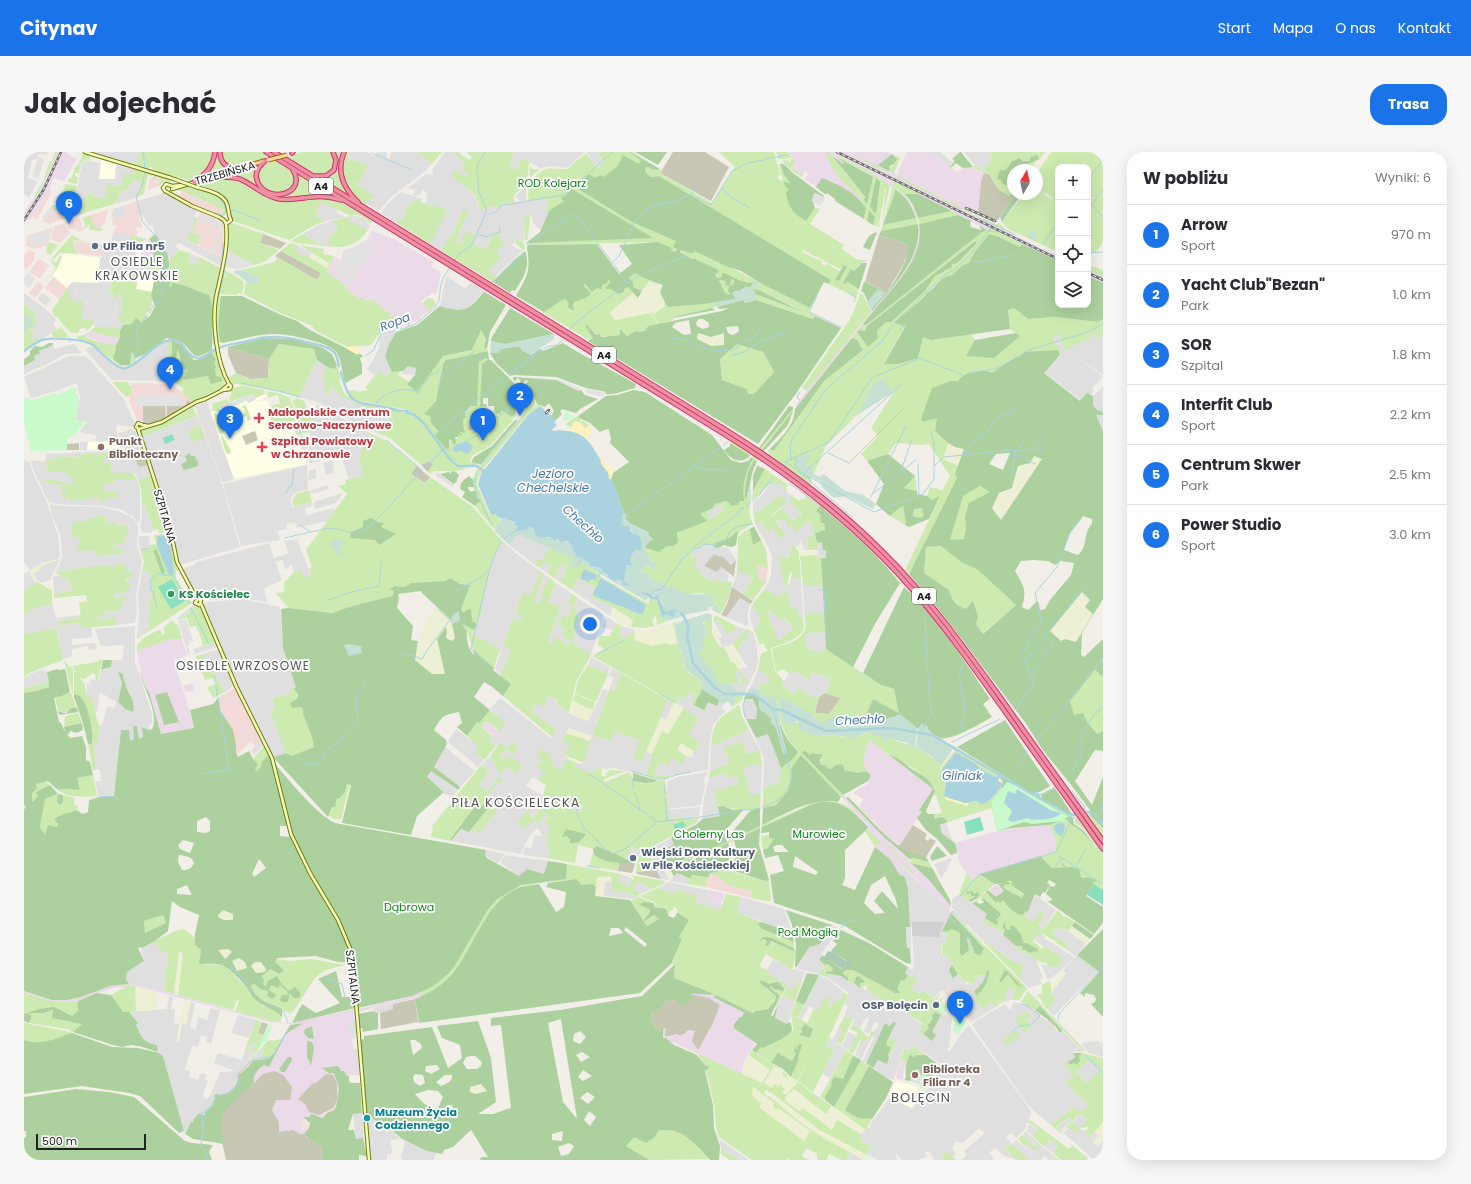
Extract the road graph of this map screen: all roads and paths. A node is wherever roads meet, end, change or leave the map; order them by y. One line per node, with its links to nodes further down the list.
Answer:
1 (85, 152): 22 (main road, bridge)
2 (215, 152): 14 (highway)
3 (220, 152): 11 (highway)
4 (266, 152): 10 (highway, A4)
5 (274, 152): 12 (highway, A4)
6 (294, 152): 9 (main road, TRZEBIŃSKA, bridge)
7 (333, 152): 12 (highway)
8 (344, 152): 21 (highway)
9 (266, 161): 10 (highway); 11 (main road, TRZEBIŃSKA)
10 (292, 168): 20 (highway, A4)
11 (238, 169): 13 (main road, TRZEBIŃSKA)
12 (309, 174): 21 (highway, A4)
13 (212, 176): 14 (main road, TRZEBIŃSKA); 20 (highway)
14 (194, 182): 16 (main road, TRZEBIŃSKA)
15 (170, 185): 16 (main road, TRZEBIŃSKA); 17 (main road); 18 (main road)
16 (180, 186): 17 (main road, TRZEBIŃSKA); 19 (main road)
17 (171, 190): 18 (main road); 19 (main road)
18 (166, 191): 19 (main road)
19 (175, 197): 22 (main road)
20 (349, 203): 23 (highway, A4)
21 (365, 208): 24 (highway, A4)
22 (226, 219): 27 (main road, SZPITALNA)
23 (400, 234): 24 (highway, A4); 25 (highway, A4)
24 (416, 239): 25 (highway, A4)
25 (452, 264): 26 (highway, A4)
26 (766, 458): 29 (highway, A4); 30 (highway, A4)
27 (197, 600): 28 (main road); 28 (main road)
28 (200, 604): 35 (main road, SZPITALNA)
29 (1049, 765): 30 (highway, A4); 31 (highway, A4)
30 (1060, 788): 31 (highway, A4)
31 (1078, 810): 32 (highway, A4)
32 (1084, 818): 33 (highway, A4); 34 (highway, A4)
33 (1103, 841)
34 (1103, 849)
35 (368, 1160)

